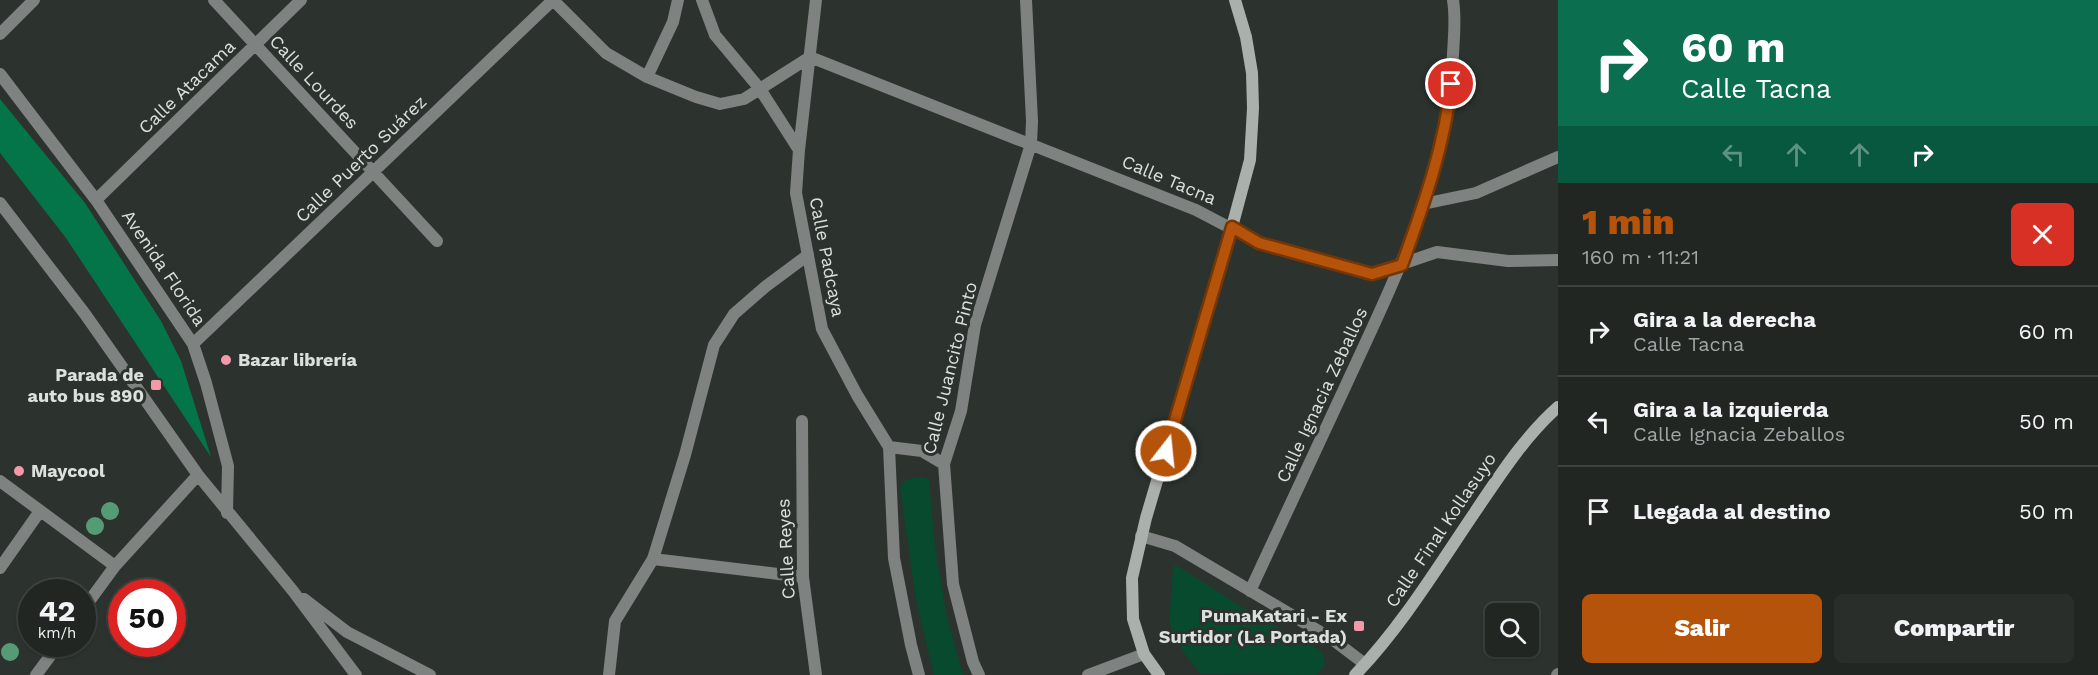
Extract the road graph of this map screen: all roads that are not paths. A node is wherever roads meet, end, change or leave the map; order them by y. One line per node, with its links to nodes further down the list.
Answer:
1 (34, 0): 11 (street)
2 (214, 0): 12 (street, Calle Lourdes)
3 (301, 0): 12 (street, Calle Atacama)
4 (553, 0): 15 (street); 20 (street, Calle Puerto Suárez)
5 (678, 0): 15 (street)
6 (702, 0): 16 (street)
7 (816, 0): 13 (street, Calle Padcaya)
8 (1026, 0): 17 (street, Calle Juancito Pinto)
9 (1235, 0): 24 (main road)
10 (1453, 0): 23 (street, Calle Ignacia Zeballos)
11 (0, 34)
12 (256, 45): 20 (street, Calle Lourdes); 21 (street, Calle Atacama)
13 (810, 57): 16 (street); 17 (street, Calle Tacna); 18 (street, Calle Padcaya)
14 (0, 74): 21 (street, Avenida Florida)
15 (647, 77): 16 (street)
16 (760, 89): 18 (street)
17 (1031, 144): 24 (street, Calle Tacna); 33 (street, Calle Juancito Pinto)
18 (799, 150): 26 (street, Calle Padcaya)
19 (1558, 157): 23 (street)
20 (374, 172): 25 (street, Calle Lourdes); 29 (street, Calle Puerto Suárez)
21 (96, 200): 29 (street, Avenida Florida)
22 (0, 203): 34 (street)
23 (1423, 204): 28 (street, Calle Ignacia Zeballos)
24 (1232, 227): 28 (street, Calle Tacna); 38 (main road)
25 (437, 241)
26 (808, 255): 32 (street, Calle Padcaya); 39 (street)
27 (1558, 260): 28 (street, Calle Tacna)
28 (1402, 265): 44 (street, Calle Ignacia Zeballos)
29 (193, 344): 37 (street, Avenida Florida)
30 (1558, 407): 48 (main road, Calle Final Kollasuyo)
31 (802, 421): 42 (street, Calle Reyes)
32 (889, 447): 33 (street); 54 (street)
33 (944, 464): 55 (street, Calle Juancito Pinto)
34 (198, 475): 37 (street); 40 (street)
35 (0, 482): 36 (street)
36 (40, 511): 40 (street); 41 (street)
37 (227, 513): 43 (street)
38 (1141, 536): 44 (street); 46 (main road)
39 (653, 559): 42 (street); 52 (street)
40 (115, 566): 45 (street)
41 (0, 568)
42 (803, 577): 53 (street, Calle Reyes)
43 (293, 591): 50 (street); 51 (street)
44 (1250, 591): 48 (street)
45 (96, 592)
46 (1144, 654): 56 (street); 57 (main road)
47 (49, 657): 49 (street)
48 (1365, 664): 58 (main road, Calle Final Kollasuyo)
49 (36, 675)
50 (356, 675)
51 (430, 675)
52 (609, 675)
53 (816, 675)
54 (919, 675)
55 (979, 675)
56 (1088, 675)
57 (1159, 675)
58 (1355, 675)

